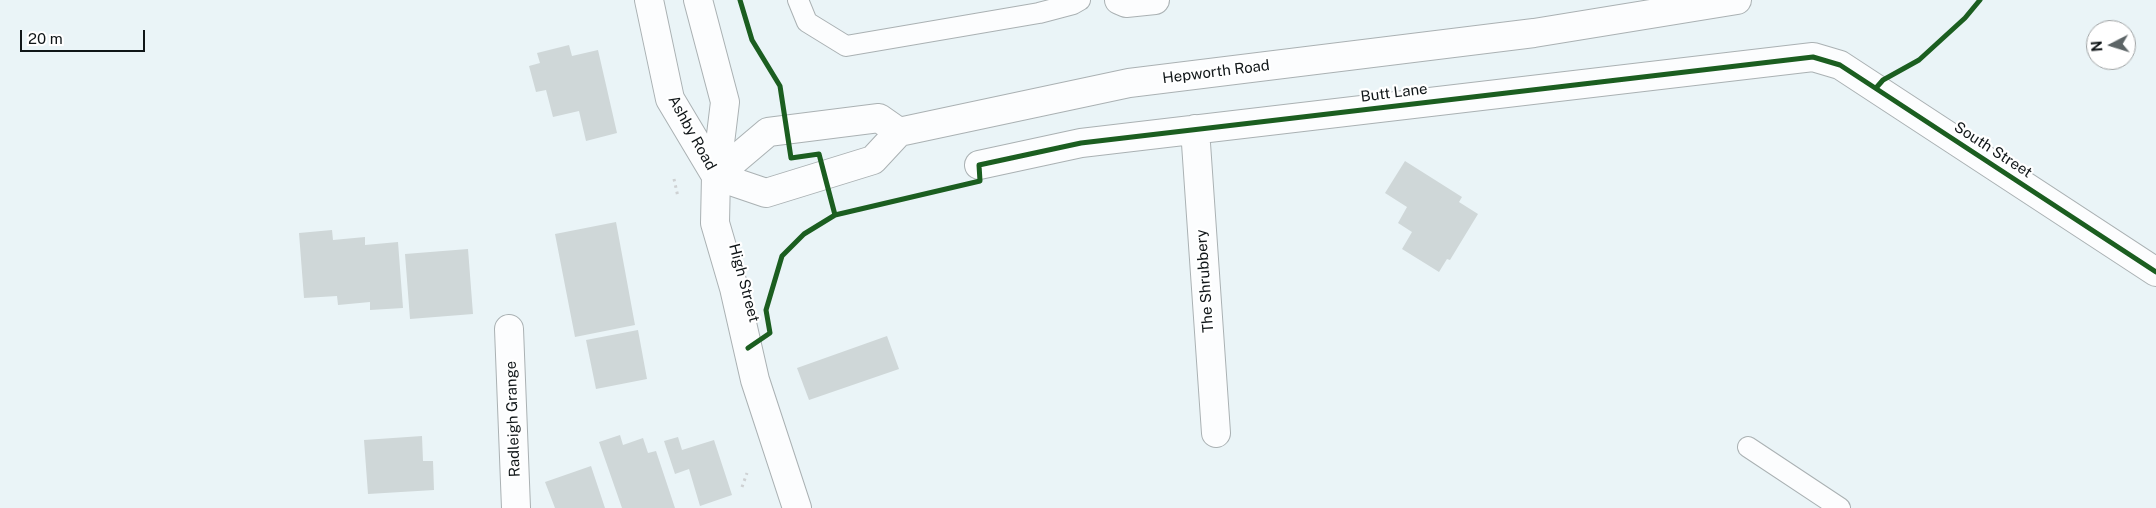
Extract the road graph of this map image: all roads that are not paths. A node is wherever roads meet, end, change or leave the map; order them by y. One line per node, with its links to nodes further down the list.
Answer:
1 (649, 0): 12 (main road, Ashby Road)
2 (698, 0): 12 (main road, Ashby Road)
3 (798, 0): 4 (lane)
4 (1080, 0)
5 (1118, 0): 6 (main road)
6 (1156, 0)
7 (1737, 0): 10 (main road, Hepworth Road)
8 (1813, 57): 9 (main road, Butt Lane); 13 (main road, South Street)
9 (1195, 129): 11 (main road, Butt Lane); 15 (main road, The Shrubbery)
10 (899, 132): 12 (main road); 12 (main road)
11 (979, 165)
12 (716, 176): 18 (main road, High Street)
13 (2156, 272)
14 (509, 329): 17 (main road, Radleigh Grange)
15 (1216, 433)
16 (1748, 447): 19 (lane)
17 (516, 508)
18 (796, 508)
19 (1840, 508)

